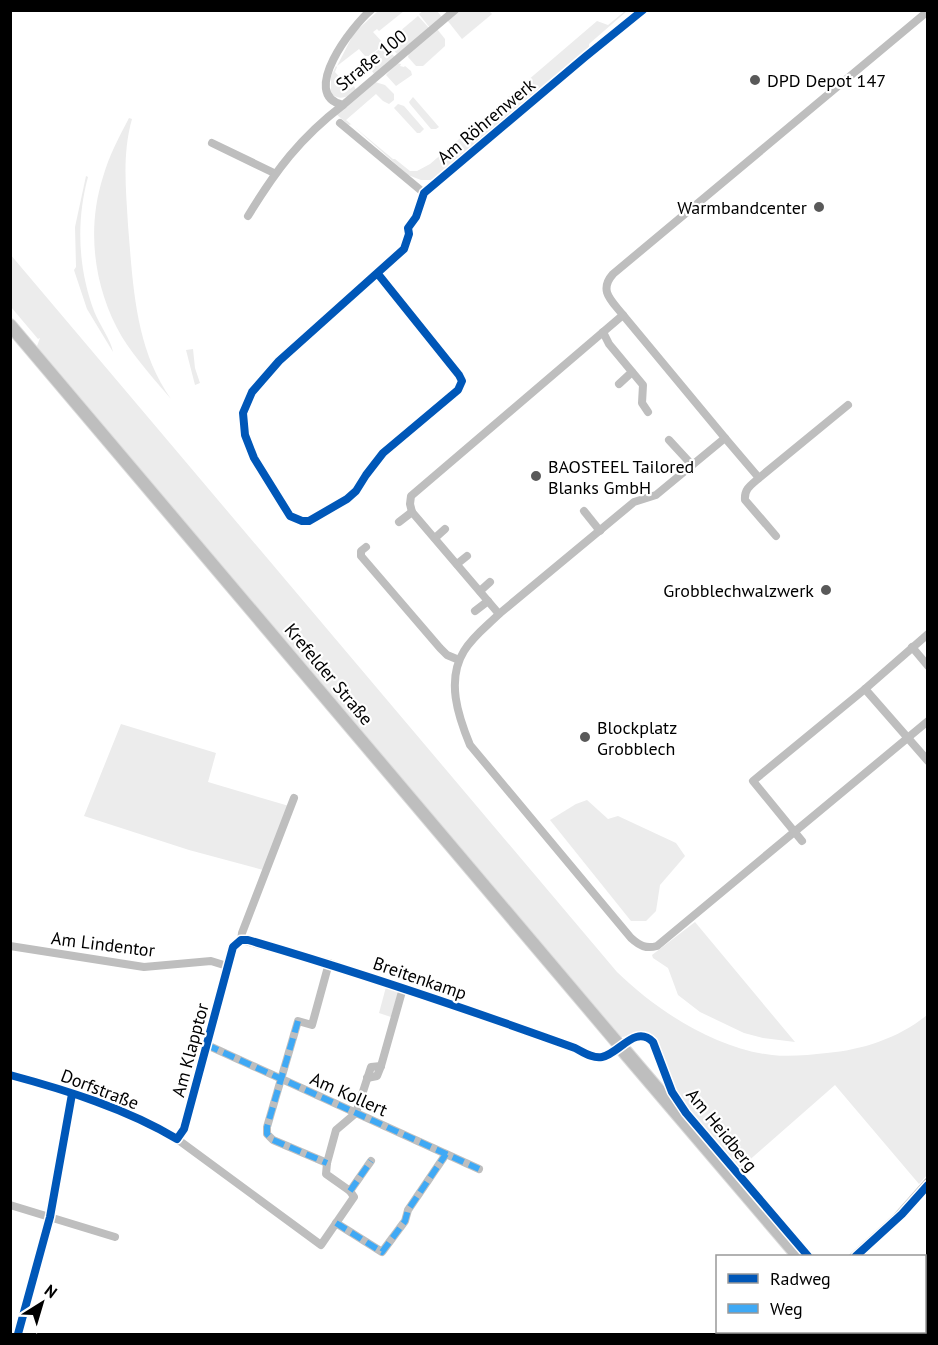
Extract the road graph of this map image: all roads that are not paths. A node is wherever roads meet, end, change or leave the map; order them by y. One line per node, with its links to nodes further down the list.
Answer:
1 (371, 10): 5 (street, Straße 100)
2 (455, 10): 5 (street, Straße 100)
3 (643, 10): 9 (street, Am Röhrenwerk)
4 (927, 11): 12 (street)
5 (343, 105): 8 (street)
6 (340, 123): 9 (street)
7 (212, 143): 8 (street)
8 (274, 173): 10 (street)
9 (424, 193): 11 (street, Am Röhrenwerk)
10 (248, 216)
11 (378, 274): 11 (street, Am Röhrenwerk)
12 (623, 315): 14 (street); 20 (street)
13 (10, 324): 58 (main road, Krefelder Straße)
14 (603, 332): 16 (street); 24 (street)
15 (10, 334): 58 (main road, Krefelder Straße)
16 (632, 372): 17 (street); 19 (street)
17 (619, 384)
18 (848, 405): 23 (street)
19 (648, 412)
20 (725, 438): 22 (street); 23 (street)
21 (669, 440): 22 (street)
22 (692, 465): 28 (street)
23 (759, 478): 29 (street)
24 (412, 512): 26 (street); 30 (street)
25 (584, 512): 28 (street)
26 (399, 522)
27 (445, 529): 30 (street)
28 (600, 531): 38 (street)
29 (776, 536)
30 (435, 538): 33 (street)
31 (366, 547): 42 (street)
32 (467, 555): 33 (street)
33 (457, 564): 35 (street)
34 (490, 582): 35 (street)
35 (480, 591): 36 (street)
36 (488, 601): 37 (street); 38 (street)
37 (475, 611)
38 (500, 614): 43 (street)
39 (927, 634): 41 (street)
40 (444, 639): 42 (street)
41 (912, 647): 44 (street); 45 (street)
42 (440, 648): 43 (street)
43 (459, 660): 50 (street)
44 (927, 666)
45 (865, 689): 47 (street); 50 (street)
46 (927, 721): 47 (street)
47 (907, 738): 48 (street); 50 (street)
48 (927, 761)
49 (294, 798): 52 (street)
50 (794, 831): 51 (street)
51 (802, 840)
52 (242, 940): 54 (street, Breitenkamp); 55 (street)
53 (10, 946): 55 (street, Am Lindentor)
54 (329, 963): 56 (street, Breitenkamp); 60 (street)
55 (227, 966): 57 (street, Am Klapptor)
56 (403, 988): 58 (street, Breitenkamp); 62 (street)
57 (207, 1045): 60 (street, Am Kollert); 63 (street, Am Klapptor)
58 (617, 1048): 73 (highway, Krefelder Straße); 74 (highway, Krefelder Straße); 75 (street, Am Heidberg)
59 (10, 1075): 61 (street, Dorfstraße)
60 (281, 1079): 62 (street, Am Kollert); 66 (street)
61 (72, 1094): 63 (street, Dorfstraße); 70 (street)
62 (356, 1113): 64 (street, Am Kollert); 66 (street)
63 (177, 1139): 71 (street, Dorfstraße)
64 (446, 1154): 67 (street, Am Kollert); 71 (street)
65 (371, 1161): 68 (street)
66 (327, 1163): 68 (street)
67 (479, 1169)
68 (350, 1191): 71 (street)
69 (10, 1205): 70 (street)
70 (50, 1217): 72 (street); 76 (street)
71 (336, 1223)
72 (115, 1237)
73 (787, 1255)
74 (797, 1255)
75 (806, 1255)
76 (18, 1335)

